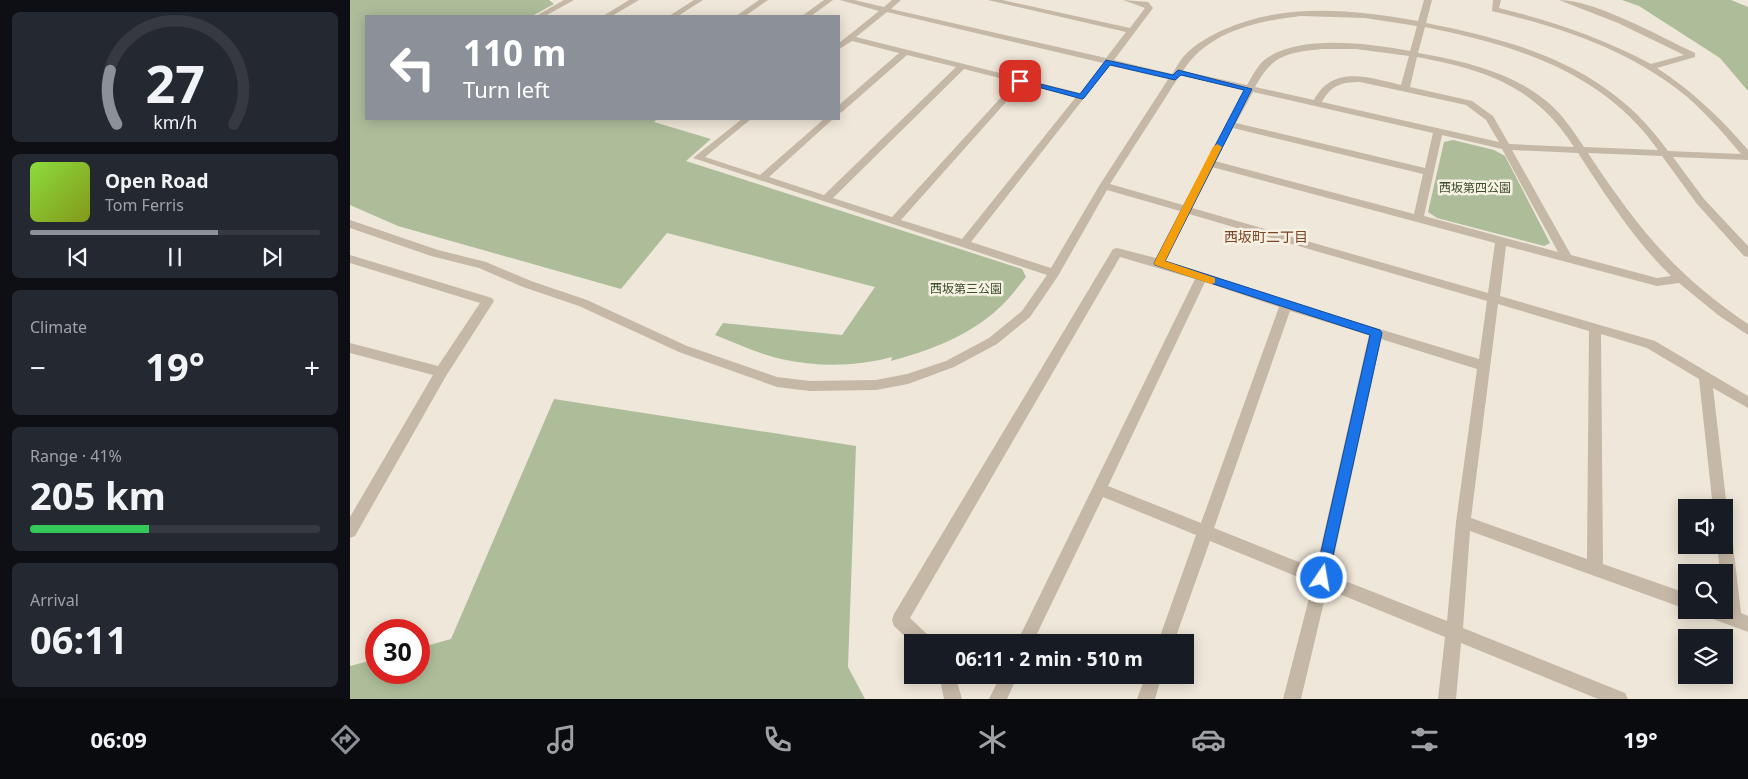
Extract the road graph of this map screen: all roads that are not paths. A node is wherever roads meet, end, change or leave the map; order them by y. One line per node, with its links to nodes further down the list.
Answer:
1 (570, 0): 14 (street)
2 (635, 0): 15 (street)
3 (699, 0): 16 (street)
4 (764, 0): 17 (street)
5 (829, 0): 18 (street)
6 (844, 0): 13 (street)
7 (897, 0): 13 (street)
8 (992, 0): 20 (street)
9 (1127, 0): 20 (street)
10 (1428, 0): 19 (street)
11 (1497, 0): 27 (street)
12 (1564, 0): 27 (street)
13 (885, 10): 21 (street); 25 (street)
14 (542, 15)
15 (609, 15)
16 (675, 15)
17 (742, 15)
18 (807, 15)
19 (1420, 24): 24 (street); 28 (street); 41 (street)
20 (1132, 31): 25 (street)
21 (850, 38): 22 (street); 23 (street)
22 (840, 46)
23 (905, 52): 26 (street); 34 (street)
24 (1414, 54): 30 (street); 31 (street); 40 (street)
25 (1108, 62): 28 (street); 32 (street)
26 (962, 66): 29 (street); 47 (street)
27 (1650, 67): 42 (street)
28 (1177, 75): 31 (street); 46 (street)
29 (1020, 81): 32 (street); 50 (street)
30 (1405, 87): 33 (street); 39 (street)
31 (1248, 89): 33 (street); 37 (street)
32 (1082, 96): 53 (street)
33 (1317, 104): 38 (street)
34 (840, 109)
35 (746, 120): 45 (street)
36 (828, 120): 45 (street)
37 (1230, 124): 43 (street); 44 (street)
38 (1438, 133): 39 (street); 44 (street)
39 (1506, 147): 40 (street); 55 (street)
40 (1582, 151): 41 (street); 60 (street)
41 (1664, 152): 42 (street); 54 (street)
42 (1748, 156)
43 (1209, 163): 48 (street); 49 (street)
44 (1428, 172): 49 (street)
45 (762, 178): 47 (street)
46 (1104, 186): 48 (street); 58 (street)
47 (826, 199): 50 (street)
48 (1185, 210): 57 (street); 61 (street)
49 (1418, 218): 52 (street)
50 (894, 221): 53 (street)
51 (350, 224): 58 (street)
52 (1501, 242): 55 (street); 61 (street)
53 (965, 243): 58 (street)
54 (1748, 252)
55 (1566, 257): 60 (street)
56 (350, 259): 68 (street)
57 (1159, 263): 59 (street); 82 (street)
58 (1054, 273)
59 (1202, 277): 62 (street); 71 (street)
60 (1681, 279): 64 (street)
61 (1493, 298): 63 (street); 67 (street)
62 (1286, 305): 65 (street); 75 (street)
63 (1595, 328): 69 (street); 77 (street)
64 (1748, 330)
65 (1376, 333): 67 (street); 78 (street)
66 (350, 348): 68 (street)
67 (1484, 366): 73 (street)
68 (441, 372): 74 (street)
69 (1705, 377): 70 (street); 72 (street)
70 (1748, 403)
71 (1099, 490): 75 (street); 83 (street)
72 (1719, 499)
73 (1463, 522): 77 (street); 81 (street)
74 (350, 531)
75 (1206, 532): 78 (street); 84 (street)
76 (1728, 554): 80 (street)
77 (1595, 568): 79 (street)
78 (1322, 578): 81 (street); 91 (street)
79 (1678, 598)
80 (1741, 621)
81 (1454, 632): 92 (street); 93 (street)
82 (915, 634)
83 (1029, 634)
84 (1169, 634)
85 (949, 684): 88 (street)
86 (1006, 684): 89 (street)
87 (1151, 684): 90 (street)
88 (953, 699)
89 (998, 699)
90 (1146, 699)
91 (1292, 699)
92 (1446, 699)
93 (1619, 699)

